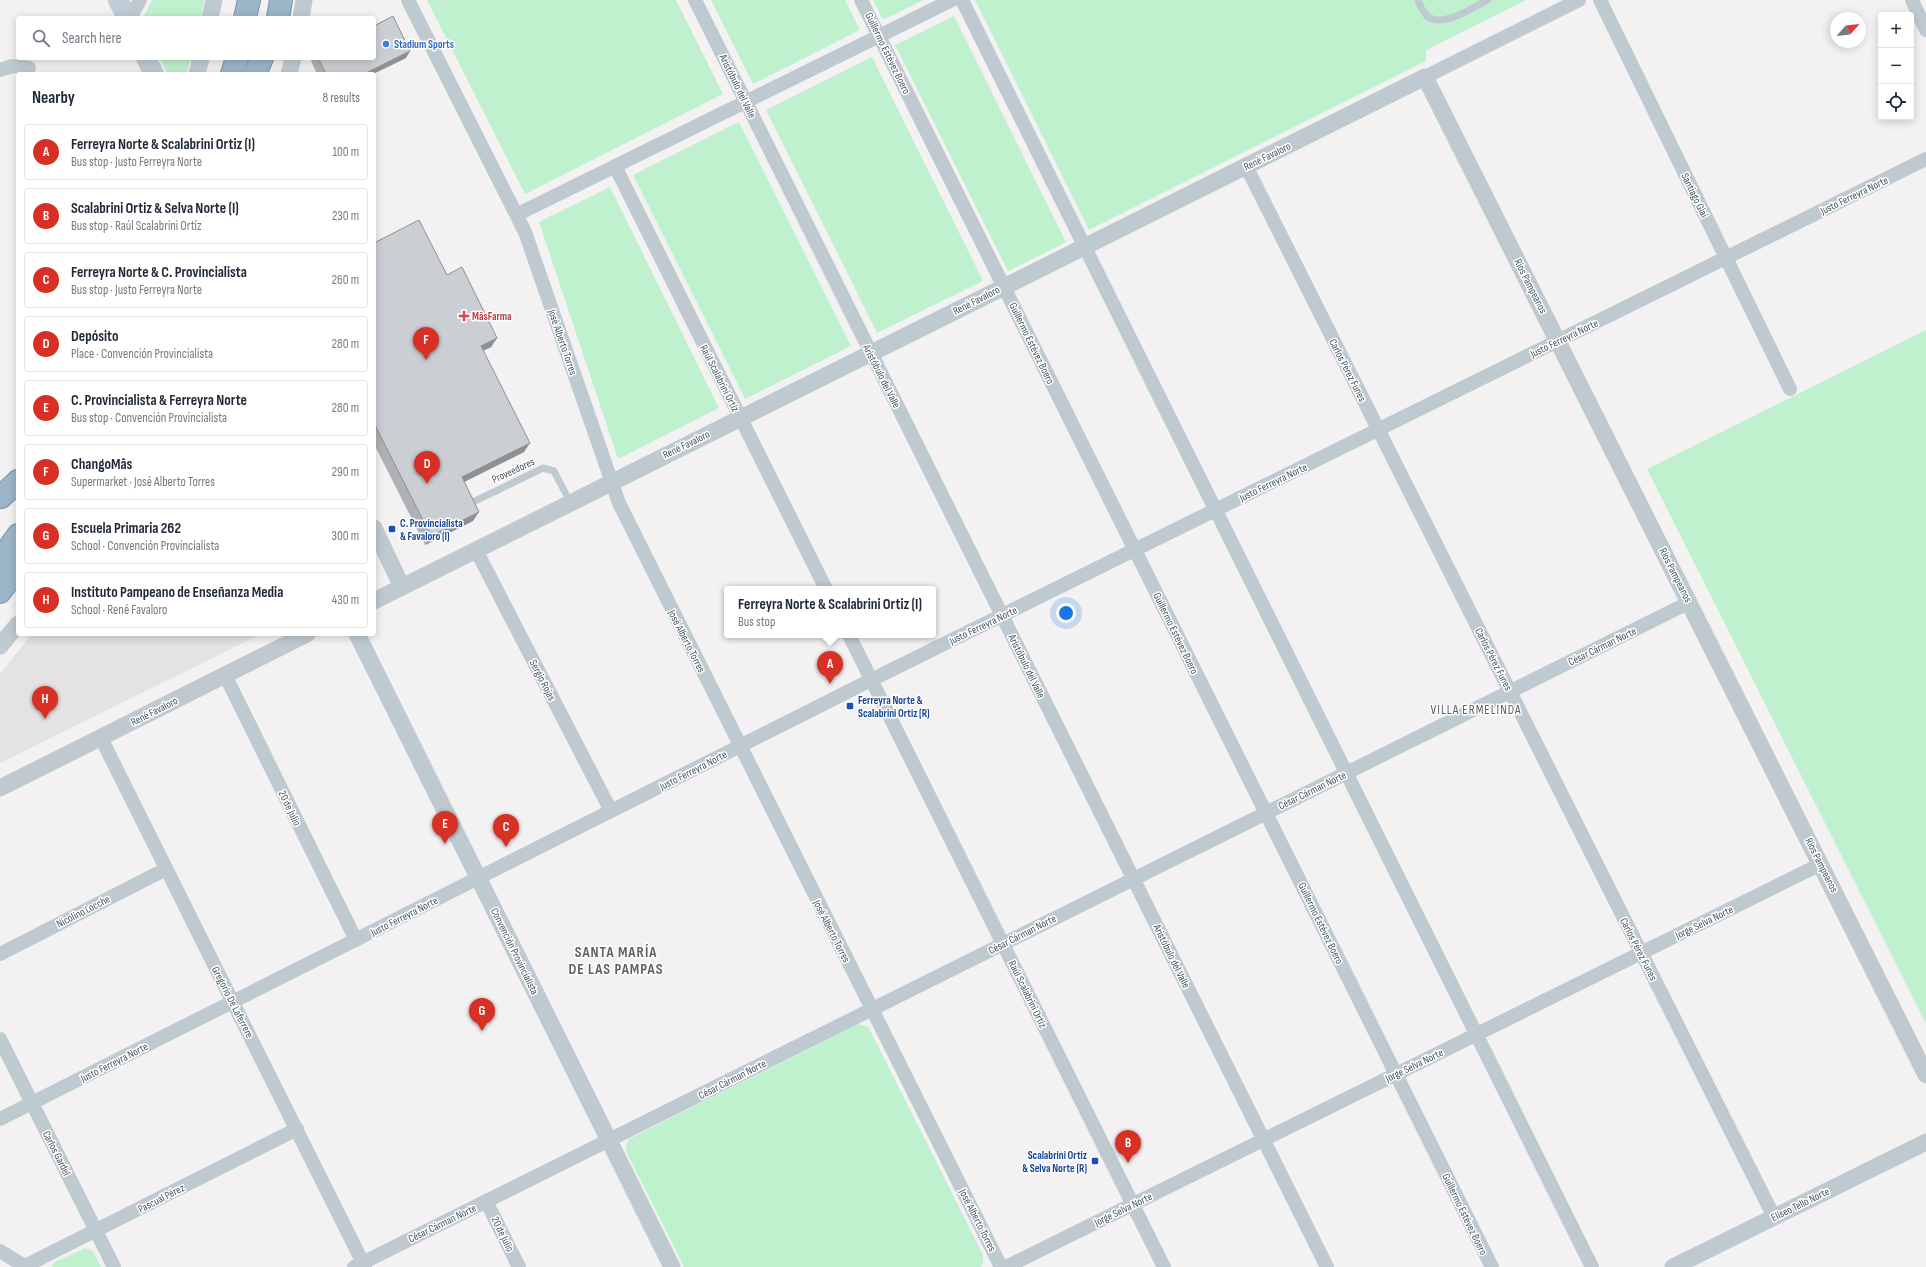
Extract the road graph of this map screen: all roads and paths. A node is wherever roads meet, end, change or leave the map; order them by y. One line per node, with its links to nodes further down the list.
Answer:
1 (118, 0): 18 (main road)
2 (140, 0): 19 (street)
3 (214, 0): 20 (street)
4 (268, 0): 17 (highway)
5 (281, 0): 21 (highway)
6 (304, 0): 22 (street)
7 (408, 0): 44 (street, José Alberto Torres)
8 (695, 0): 40 (street, Aristóbulo del Valle)
9 (861, 0): 24 (street, Guillermo Estévez Boero)
10 (952, 0): 24 (street)
11 (962, 0): 45 (street)
12 (1418, 0): 13 (lane)
13 (1488, 0)
14 (1579, 0): 39 (street, René Favaloro)
15 (1600, 0): 46 (street, Santiago Giai)
16 (1912, 0): 23 (street)
17 (250, 9)
18 (125, 16)
19 (131, 16)
20 (210, 16)
21 (278, 16)
22 (301, 16)
23 (1926, 30)
24 (879, 36): 40 (street); 47 (street, Guillermo Estévez Boero)
25 (147, 60): 33 (main road)
26 (200, 60): 34 (street)
27 (236, 60): 35 (highway)
28 (256, 60): 36 (highway)
29 (261, 60): 37 (highway)
30 (292, 60): 38 (street)
31 (29, 68): 32 (street)
32 (0, 70)
33 (153, 72)
34 (198, 72)
35 (232, 72)
36 (252, 72)
37 (256, 72)
38 (290, 72)
39 (1425, 77): 43 (street, René Favaloro); 48 (street, Ríos Pampeanos)
40 (746, 102): 42 (street); 49 (street, Aristóbulo del Valle)
41 (1926, 159): 46 (street, Justo Ferreyra Norte)
42 (615, 166): 44 (street); 51 (street, Raúl Scalabrini Ortíz)
43 (1246, 166): 45 (street, René Favaloro); 52 (street, Carlos Pérez Funes)
44 (518, 214): 54 (street, José Alberto Torres)
45 (1084, 246): 47 (street, René Favaloro); 59 (street)
46 (1726, 258): 48 (street, Justo Ferreyra Norte); 50 (street, Santiago Giai)
47 (1004, 286): 49 (street, René Favaloro); 63 (street, Guillermo Estévez Boero)
48 (1558, 341): 52 (street, Justo Ferreyra Norte); 71 (street, Ríos Pampeanos)
49 (871, 353): 51 (street, René Favaloro); 72 (street, Aristóbulo del Valle)
50 (1790, 390)
51 (740, 418): 54 (street, René Favaloro); 68 (street, Raúl Scalabrini Ortíz)
52 (1379, 430): 59 (street, Justo Ferreyra Norte); 80 (street, Carlos Pérez Funes)
53 (16, 476): 56 (street)
54 (610, 482): 58 (street, René Favaloro); 82 (street, José Alberto Torres)
55 (16, 483): 56 (highway)
56 (1, 498)
57 (473, 502): 58 (lane, Proveedores)
58 (570, 502): 62 (street, René Favaloro)
59 (1216, 510): 63 (street, Justo Ferreyra Norte); 83 (street)
60 (376, 532): 67 (street)
61 (16, 538): 64 (highway)
62 (476, 550): 67 (street, René Favaloro); 85 (street, Sergio Rojas)
63 (1135, 550): 72 (street, Justo Ferreyra Norte); 86 (street, Guillermo Estévez Boero)
64 (0, 561)
65 (16, 570): 69 (highway)
66 (16, 575): 69 (highway)
67 (402, 586): 70 (street, René Favaloro)
68 (824, 586)
69 (0, 591)
70 (376, 600)
71 (1690, 602): 80 (street, César Cárman Norte); 87 (street, Ríos Pampeanos)
72 (1002, 616): 79 (street, Justo Ferreyra Norte); 90 (street, Aristóbulo del Valle)
73 (16, 626): 77 (street)
74 (303, 636): 78 (street, René Favaloro)
75 (358, 636): 89 (street, Convención Provincialista)
76 (850, 638): 79 (street, Raúl Scalabrini Ortíz)
77 (0, 646)
78 (225, 676): 81 (street, René Favaloro); 91 (street, 20 de Julio)
79 (871, 680): 82 (street, Justo Ferreyra Norte); 92 (street, Raúl Scalabrini Ortíz)
80 (1510, 692): 83 (street, César Cárman Norte); 93 (street, Carlos Pérez Funes)
81 (101, 738): 84 (street, René Favaloro); 88 (street, Gregorio De Laferrere)
82 (740, 746): 85 (street, Justo Ferreyra Norte); 96 (street, José Alberto Torres)
83 (1346, 773): 86 (street, César Cárman Norte); 97 (street)
84 (0, 788)
85 (611, 811): 89 (street, Justo Ferreyra Norte)
86 (1266, 812): 90 (street, César Cárman Norte); 99 (street, Guillermo Estévez Boero)
87 (1821, 864): 93 (street, Jorge Selva Norte); 100 (street, Ríos Pampeanos)
88 (166, 869): 94 (street, Nicolino Locche); 95 (street, Gregorio De Laferrere)
89 (478, 878): 91 (street, Justo Ferreyra Norte); 104 (street, Convención Provincialista)
90 (1133, 878): 92 (street, César Cárman Norte); 105 (street, Aristóbulo del Valle)
91 (356, 940): 95 (street, Justo Ferreyra Norte)
92 (1003, 944): 96 (street, César Cárman Norte); 108 (street, Raúl Scalabrini Ortíz)
93 (1641, 953): 97 (street, Jorge Selva Norte); 109 (street, Carlos Pérez Funes)
94 (0, 954)
95 (233, 1002): 101 (street, Justo Ferreyra Norte); 103 (street, Gregorio De Laferrere)
96 (872, 1009): 104 (street, César Cárman Norte); 117 (street, José Alberto Torres)
97 (1476, 1034): 99 (street, Jorge Selva Norte); 122 (street)
98 (0, 1039): 101 (street, Carlos Gardel)
99 (1396, 1074): 105 (street, Jorge Selva Norte); 121 (street, Guillermo Estévez Boero)
100 (1926, 1074)
101 (32, 1103): 102 (street, Justo Ferreyra Norte); 110 (street, Carlos Gardel)
102 (0, 1119)
103 (296, 1129): 110 (street, Pascual Pérez); 112 (street, Gregorio De Laferrere)
104 (608, 1140): 107 (street, César Cárman Norte); 116 (street, Convención Provincialista)
105 (1263, 1140): 108 (street, Jorge Selva Norte); 120 (street, Aristóbulo del Valle)
106 (1926, 1142): 109 (street, Eliseo Tello Norte)
107 (486, 1201): 112 (street, César Cárman Norte); 115 (street, 20 de Julio)
108 (1133, 1204): 118 (street, Jorge Selva Norte); 119 (street, Raúl Scalabrini Ortíz)
109 (1774, 1217): 123 (street, Eliseo Tello Norte)
110 (96, 1230): 113 (street, Pascual Pérez); 114 (street, Carlos Gardel)
111 (0, 1251): 113 (street)
112 (361, 1266)
113 (25, 1267)
114 (114, 1267)
115 (519, 1267)
116 (672, 1267)
117 (1001, 1267)
118 (1006, 1267)
119 (1164, 1267)
120 (1327, 1267)
121 (1492, 1267)
122 (1592, 1267)
123 (1674, 1267)

